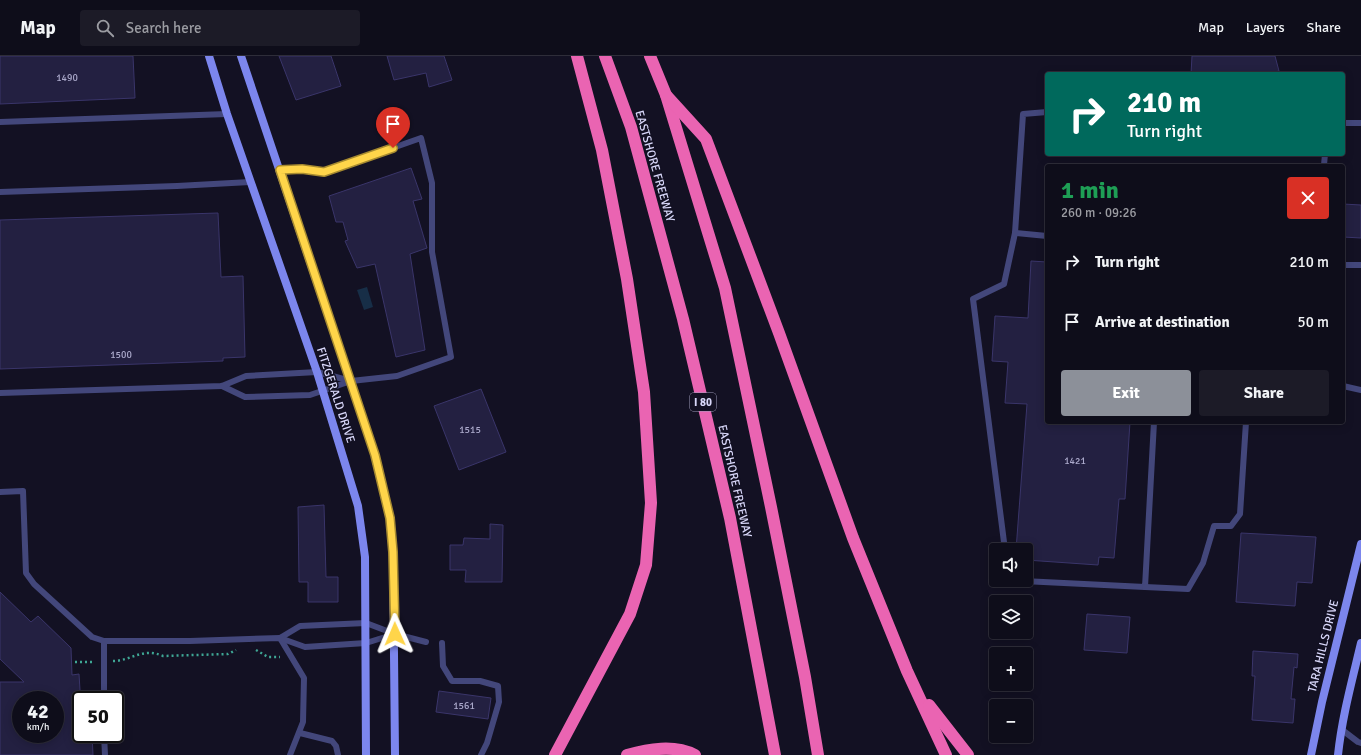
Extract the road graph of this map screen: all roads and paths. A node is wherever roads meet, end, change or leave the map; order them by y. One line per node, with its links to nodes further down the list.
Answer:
1 (209, 56): 8 (main road, FITZGERALD DRIVE)
2 (242, 56): 12 (main road, FITZGERALD DRIVE)
3 (577, 56): 60 (highway)
4 (605, 56): 63 (highway, EASTSHORE FREEWAY / I 80)
5 (650, 56): 6 (highway)
6 (666, 95): 47 (highway); 64 (highway)
7 (1045, 112): 15 (lane)
8 (227, 114): 9 (lane); 13 (main road, FITZGERALD DRIVE)
9 (0, 122)
10 (1345, 123): 11 (lane)
11 (1361, 123)
12 (280, 170): 20 (main road, FITZGERALD DRIVE); 20 (lane)
13 (250, 182): 14 (lane); 19 (main road, FITZGERALD DRIVE)
14 (0, 192)
15 (1015, 233): 16 (lane); 29 (lane)
16 (1045, 236)
17 (1345, 265): 18 (lane)
18 (1361, 265)
19 (317, 372): 20 (lane); 21 (lane); 24 (main road, FITZGERALD DRIVE)
20 (351, 381): 24 (lane); 34 (main road, FITZGERALD DRIVE)
21 (222, 386): 24 (lane); 25 (lane)
22 (1345, 386): 23 (lane)
23 (1361, 390)
24 (322, 391): 33 (main road, FITZGERALD DRIVE)
25 (0, 393)
26 (1154, 424): 32 (lane)
27 (1246, 424): 32 (lane)
28 (0, 492): 36 (lane)
29 (1004, 543)
30 (1361, 544): 51 (main road, TARA HILLS DRIVE)
31 (1033, 581): 32 (lane)
32 (1145, 587)
33 (366, 623): 34 (lane); 35 (lane); 38 (main road, FITZGERALD DRIVE)
34 (395, 634): 37 (lane); 38 (lane); 58 (main road, FITZGERALD DRIVE)
35 (280, 638): 36 (lane); 38 (lane); 43 (lane)
36 (104, 641): 44 (lane)
37 (426, 642)
38 (366, 643): 57 (main road, FITZGERALD DRIVE)
39 (442, 643): 59 (lane)
40 (1361, 643): 46 (main road)
41 (255, 649): 43 (path)
42 (237, 650): 44 (path)
43 (291, 656): 50 (lane)
44 (105, 661): 45 (path); 48 (lane)
45 (75, 662)
46 (1358, 669): 49 (main road)
47 (907, 671): 65 (highway); 66 (highway)
48 (104, 691)
49 (1341, 728): 53 (lane); 69 (main road)
50 (300, 733): 55 (lane); 56 (lane)
51 (1315, 739): 67 (main road); 68 (main road, TARA HILLS DRIVE)
52 (104, 743): 54 (lane)
53 (1361, 743)
54 (105, 755)
55 (290, 755)
56 (338, 755)
57 (366, 755)
58 (395, 755)
59 (481, 755)
60 (555, 755)
61 (626, 755): 62 (highway)
62 (695, 755)
63 (776, 755)
64 (818, 755)
65 (946, 755)
66 (968, 755)
67 (1308, 755)
68 (1311, 755)
69 (1338, 755)

